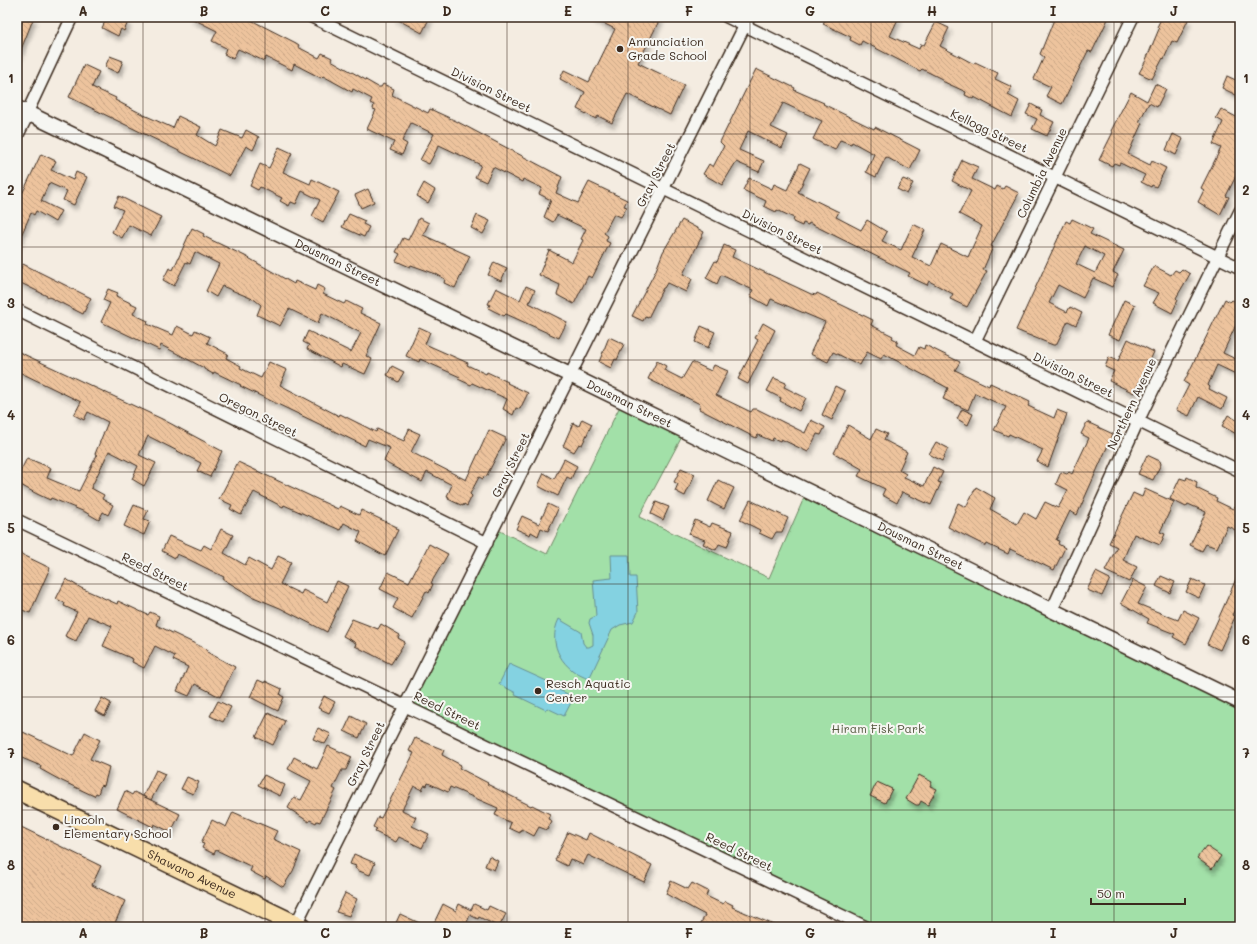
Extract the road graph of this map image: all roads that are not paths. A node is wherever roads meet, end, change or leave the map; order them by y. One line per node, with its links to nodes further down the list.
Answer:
1 (72, 17): 6 (street)
2 (312, 17): 9 (street, Division Street)
3 (727, 17): 5 (street, Kellogg Street)
4 (1133, 17): 8 (street, Columbia Avenue)
5 (747, 21): 8 (street, Kellogg Street); 9 (street, Gray Street)
6 (22, 110): 7 (street); 15 (street, Dousman Street)
7 (17, 133)
8 (1055, 178): 11 (street, Kellogg Street); 14 (street, Columbia Avenue)
9 (664, 189): 14 (street, Division Street); 15 (street, Gray Street)
10 (1240, 211): 11 (street, Northern Avenue)
11 (1218, 257): 12 (street, Kellogg Street); 16 (street, Northern Avenue)
12 (1240, 268)
13 (17, 310): 19 (street, Oregon Street)
14 (975, 341): 16 (street, Division Street)
15 (570, 375): 19 (street, Gray Street); 20 (street, Dousman Street)
16 (1138, 421): 17 (street, Division Street); 20 (street, Northern Avenue)
17 (1240, 471)
18 (17, 520): 22 (street, Reed Street)
19 (487, 543): 22 (street, Gray Street)
20 (1052, 610): 21 (street, Dousman Street)
21 (1240, 702)
22 (404, 705): 24 (street, Gray Street); 25 (street, Reed Street)
23 (17, 790): 24 (main road, Shawano Avenue)
24 (299, 926)
25 (866, 927)

